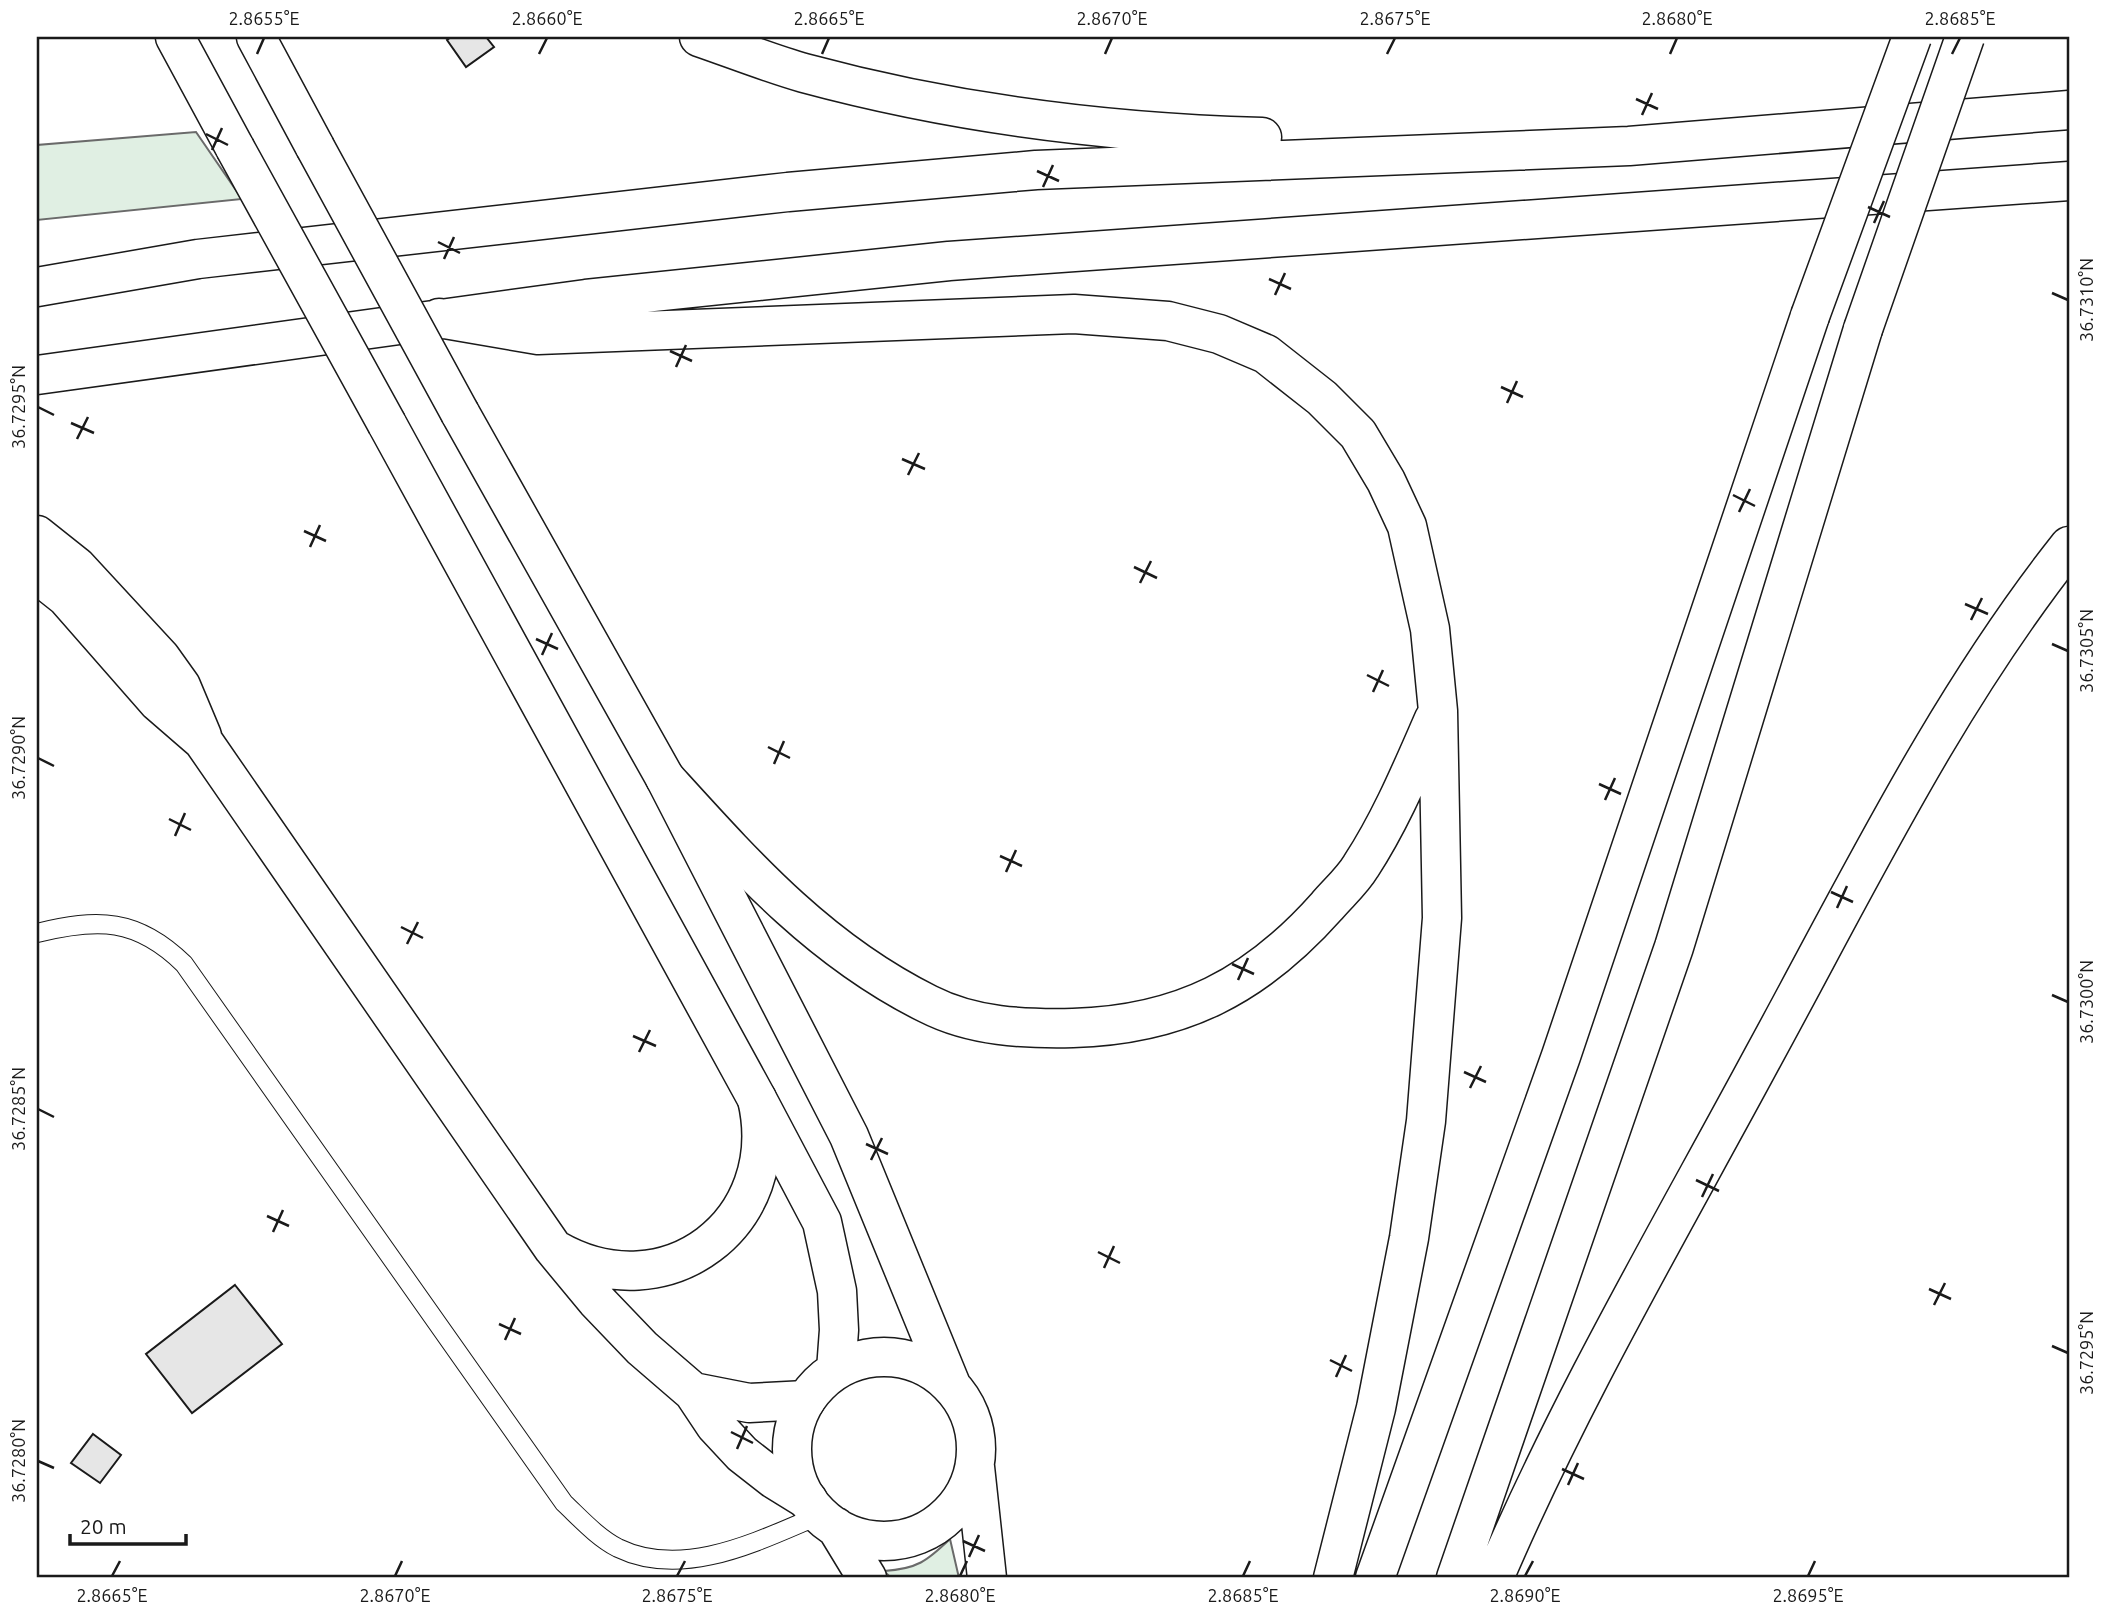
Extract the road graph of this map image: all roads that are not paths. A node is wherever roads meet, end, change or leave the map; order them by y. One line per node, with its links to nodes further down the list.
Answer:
1 (175, 37): 20 (main road, bridge)
2 (256, 37): 18 (main road, bridge)
3 (699, 37): 8 (main road)
4 (1912, 37): 31 (main road, bridge)
5 (1965, 37): 32 (main road, bridge)
6 (2069, 92): 8 (main road)
7 (2069, 110): 8 (main road)
8 (1629, 146): 10 (main road)
9 (2069, 181): 11 (main road)
10 (37, 287)
11 (439, 318): 12 (main road); 16 (main road)
12 (37, 374)
13 (37, 535): 17 (main road)
14 (2069, 546): 33 (main road)
15 (37, 574): 17 (main road)
16 (1438, 711): 18 (main road); 30 (main road)
17 (203, 741): 21 (main road)
18 (665, 778): 23 (main road)
19 (37, 933): 27 (lane)
20 (757, 1099): 21 (main road); 22 (main road)
21 (553, 1248): 24 (main road)
22 (836, 1370): 23 (main road); 25 (main road)
23 (951, 1385): 26 (main road)
24 (693, 1392): 25 (main road); 27 (main road)
25 (806, 1400): 27 (main road)
26 (975, 1467): 27 (main road); 29 (main road)
27 (821, 1514): 28 (main road)
28 (867, 1578)
29 (986, 1578)
30 (1333, 1578)
31 (1375, 1578)
32 (1456, 1578)
33 (1493, 1578)

